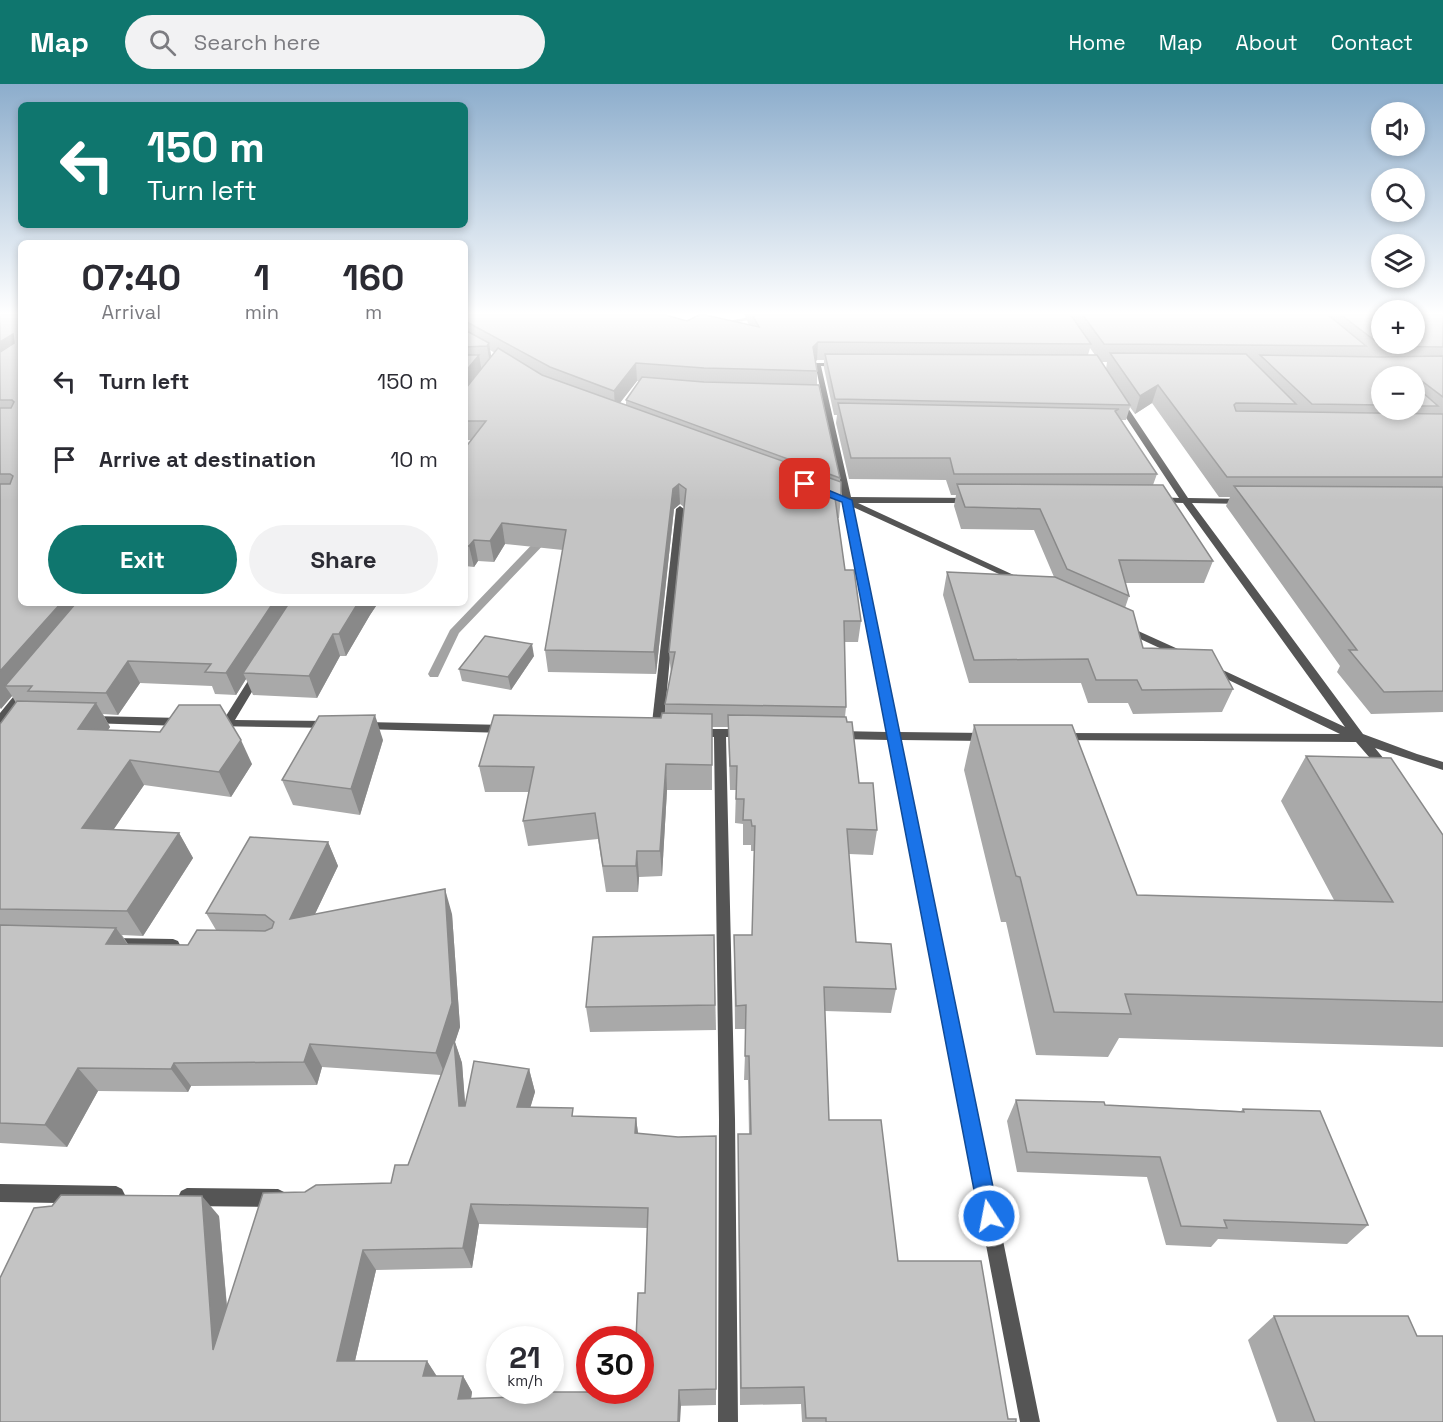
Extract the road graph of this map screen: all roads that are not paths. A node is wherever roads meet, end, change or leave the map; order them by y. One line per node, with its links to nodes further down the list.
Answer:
1 (817, 376): 5 (street)
2 (1116, 396): 4 (street)
3 (1124, 424): 4 (street)
4 (1135, 425): 8 (street)
5 (842, 498): 6 (street); 11 (street); 27 (street)
6 (976, 500)
7 (1151, 500): 8 (street)
8 (1186, 501): 9 (street); 30 (street)
9 (1256, 501)
10 (680, 509): 22 (street)
11 (1032, 585)
12 (1119, 625): 13 (street)
13 (1195, 660)
14 (264, 663): 20 (street)
15 (1206, 665): 30 (street)
16 (31, 683): 17 (street)
17 (1, 719): 18 (street)
18 (37, 719)
19 (85, 720): 20 (street)
20 (227, 723): 21 (street)
21 (514, 729)
22 (657, 732)
23 (689, 732): 24 (street)
24 (720, 733): 25 (street); 39 (street)
25 (755, 734)
26 (824, 735): 27 (street)
27 (892, 736): 28 (street); 40 (street)
28 (1000, 737)
29 (1048, 737): 30 (street)
30 (1359, 738): 31 (street); 32 (street)
31 (1443, 766)
32 (1398, 784)
33 (92, 943): 34 (street)
34 (184, 945)
35 (0, 1193): 36 (street)
36 (131, 1196)
37 (167, 1196): 38 (street)
38 (297, 1199)
39 (728, 1422)
40 (1030, 1422)

